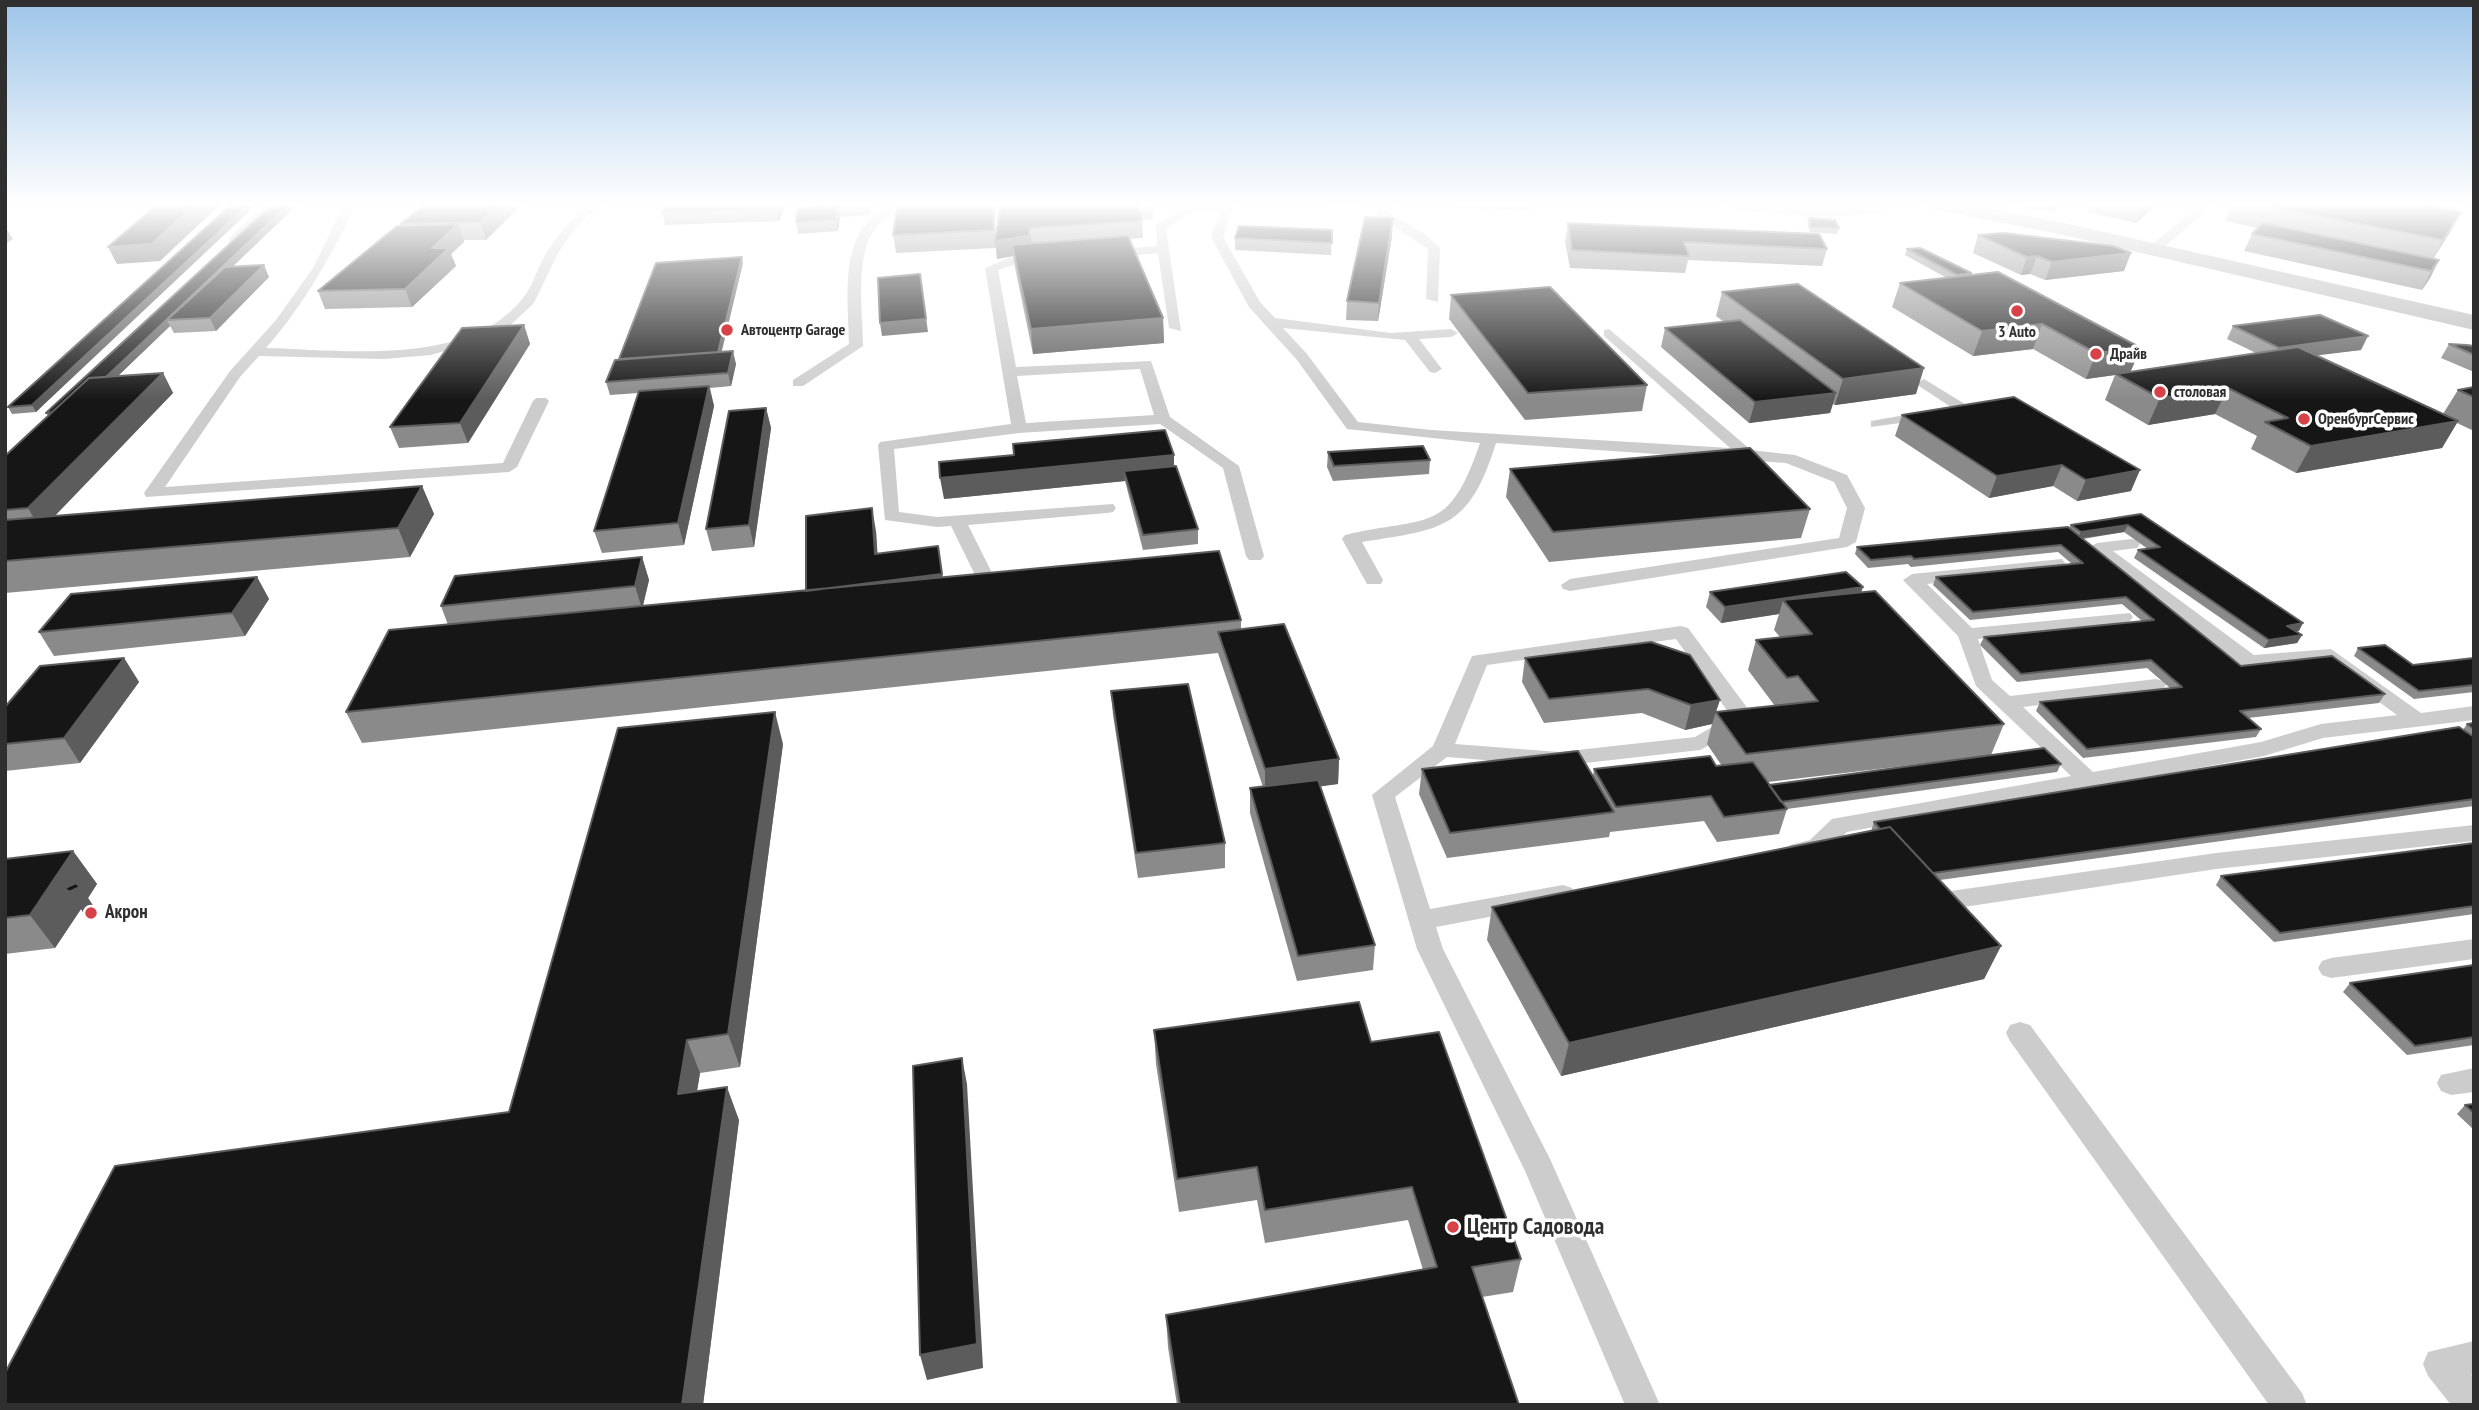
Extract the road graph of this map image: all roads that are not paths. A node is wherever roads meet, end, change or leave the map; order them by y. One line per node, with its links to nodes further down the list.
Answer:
1 (318, 269): 16 (lane)
2 (544, 269): 16 (lane)
3 (855, 269): 19 (lane)
4 (991, 269): 18 (lane)
5 (1167, 269): 12 (lane)
6 (1235, 269): 10 (lane)
7 (1434, 269): 9 (lane)
8 (2236, 269): 11 (main road)
9 (1433, 299)
10 (1270, 322): 15 (lane); 25 (lane)
11 (2474, 323)
12 (1176, 328)
13 (1609, 332): 26 (lane)
14 (1451, 333): 15 (lane)
15 (1409, 336): 17 (lane)
16 (257, 352): 21 (lane)
17 (1435, 369)
18 (1009, 372): 22 (lane); 24 (lane)
19 (798, 383)
20 (1924, 383): 23 (lane)
21 (541, 401)
22 (1163, 419): 24 (lane); 30 (lane)
23 (1876, 424)
24 (1019, 428): 28 (lane)
25 (1489, 439): 26 (lane); 33 (lane)
26 (1746, 454): 34 (lane)
27 (1107, 508): 28 (lane)
28 (957, 521): 32 (lane)
29 (2131, 544): 40 (lane)
30 (1255, 556)
31 (2056, 564): 36 (lane)
32 (1027, 576)
33 (1374, 580)
34 (1570, 585)
35 (2123, 617): 36 (lane)
36 (1967, 634): 38 (lane)
37 (2156, 685): 38 (lane)
38 (2006, 704): 42 (lane)
39 (2474, 713): 40 (lane)
40 (2417, 720): 42 (lane)
41 (1442, 750): 41 (lane); 47 (lane)
42 (2089, 781): 44 (lane)
43 (2474, 834): 46 (lane)
44 (1776, 855)
45 (1585, 890): 47 (lane)
46 (1944, 901)
47 (1421, 920): 52 (lane)
48 (2474, 949): 49 (lane)
49 (2331, 968)
50 (2020, 1033): 53 (lane)
51 (2474, 1358): 54 (lane)
52 (1643, 1405)
53 (2290, 1405)
54 (2473, 1405)

